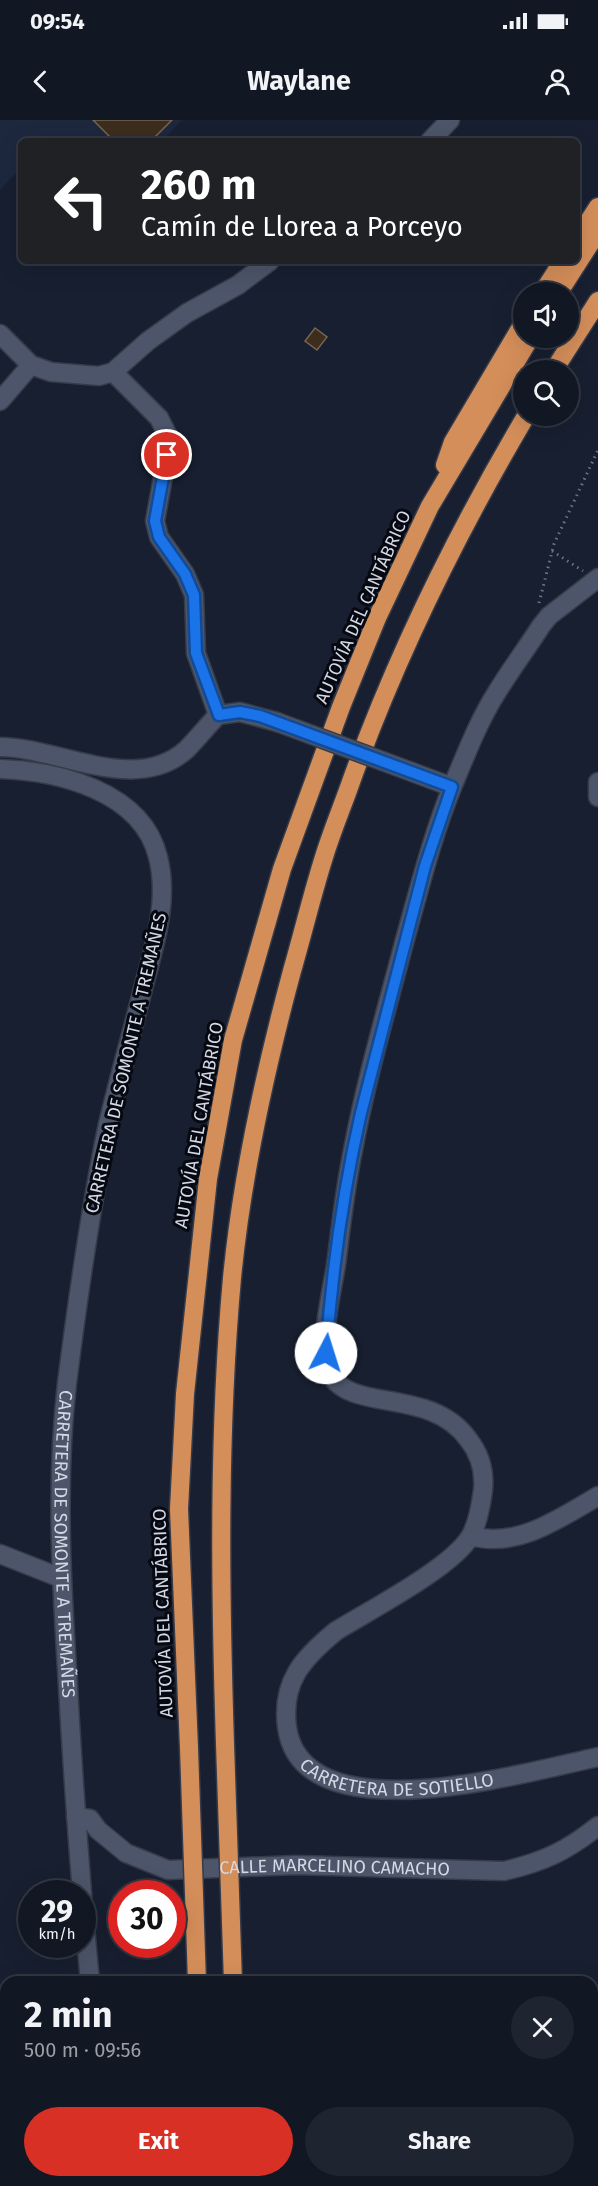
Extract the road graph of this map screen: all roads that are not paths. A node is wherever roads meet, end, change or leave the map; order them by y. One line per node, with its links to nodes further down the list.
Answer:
1 (450, 120): 2 (street)
2 (433, 138)
3 (598, 207): 5 (highway)
4 (598, 231): 6 (highway)
5 (580, 235)
6 (580, 259)
7 (266, 264): 18 (street)
8 (561, 264): 10 (highway)
9 (577, 264): 11 (highway)
10 (549, 282)
11 (565, 282)
12 (598, 301): 16 (highway)
13 (0, 334): 17 (street)
14 (513, 341): 21 (highway)
15 (524, 348): 21 (highway, AUTOVÍA DEL CANTÁBRICO)
16 (560, 360)
17 (31, 365): 18 (street); 19 (street)
18 (113, 372): 23 (street)
19 (0, 401)
20 (521, 426): 40 (highway, bridge)
21 (430, 507): 39 (highway, AUTOVÍA DEL CANTÁBRICO, bridge)
22 (596, 584): 27 (street, CARRETERA DE SOTIELLO)
23 (219, 715): 24 (street); 27 (street, bridge)
24 (0, 747)
25 (0, 769): 32 (street, CARRETERA DE SOMONTE A TREMAÑES)
26 (598, 782): 28 (street)
27 (452, 787): 30 (street, CARRETERA DE SOTIELLO)
28 (598, 797)
29 (598, 1496): 30 (street)
30 (471, 1536): 33 (street, CARRETERA DE SOTIELLO)
31 (0, 1554): 32 (street)
32 (61, 1578): 34 (street, CARRETERA DE SOMONTE A TREMAÑES)
33 (598, 1757)
34 (76, 1817): 35 (street, CALLE MARCELINO CAMACHO); 36 (street, CARRETERA DE SOMONTE A TREMAÑES)
35 (598, 1826)
36 (81, 1880)
37 (88, 1958): 38 (street, CARRETERA DE SOMONTE A TREMAÑES)
38 (89, 1976)
39 (197, 1976)
40 (233, 1976)

